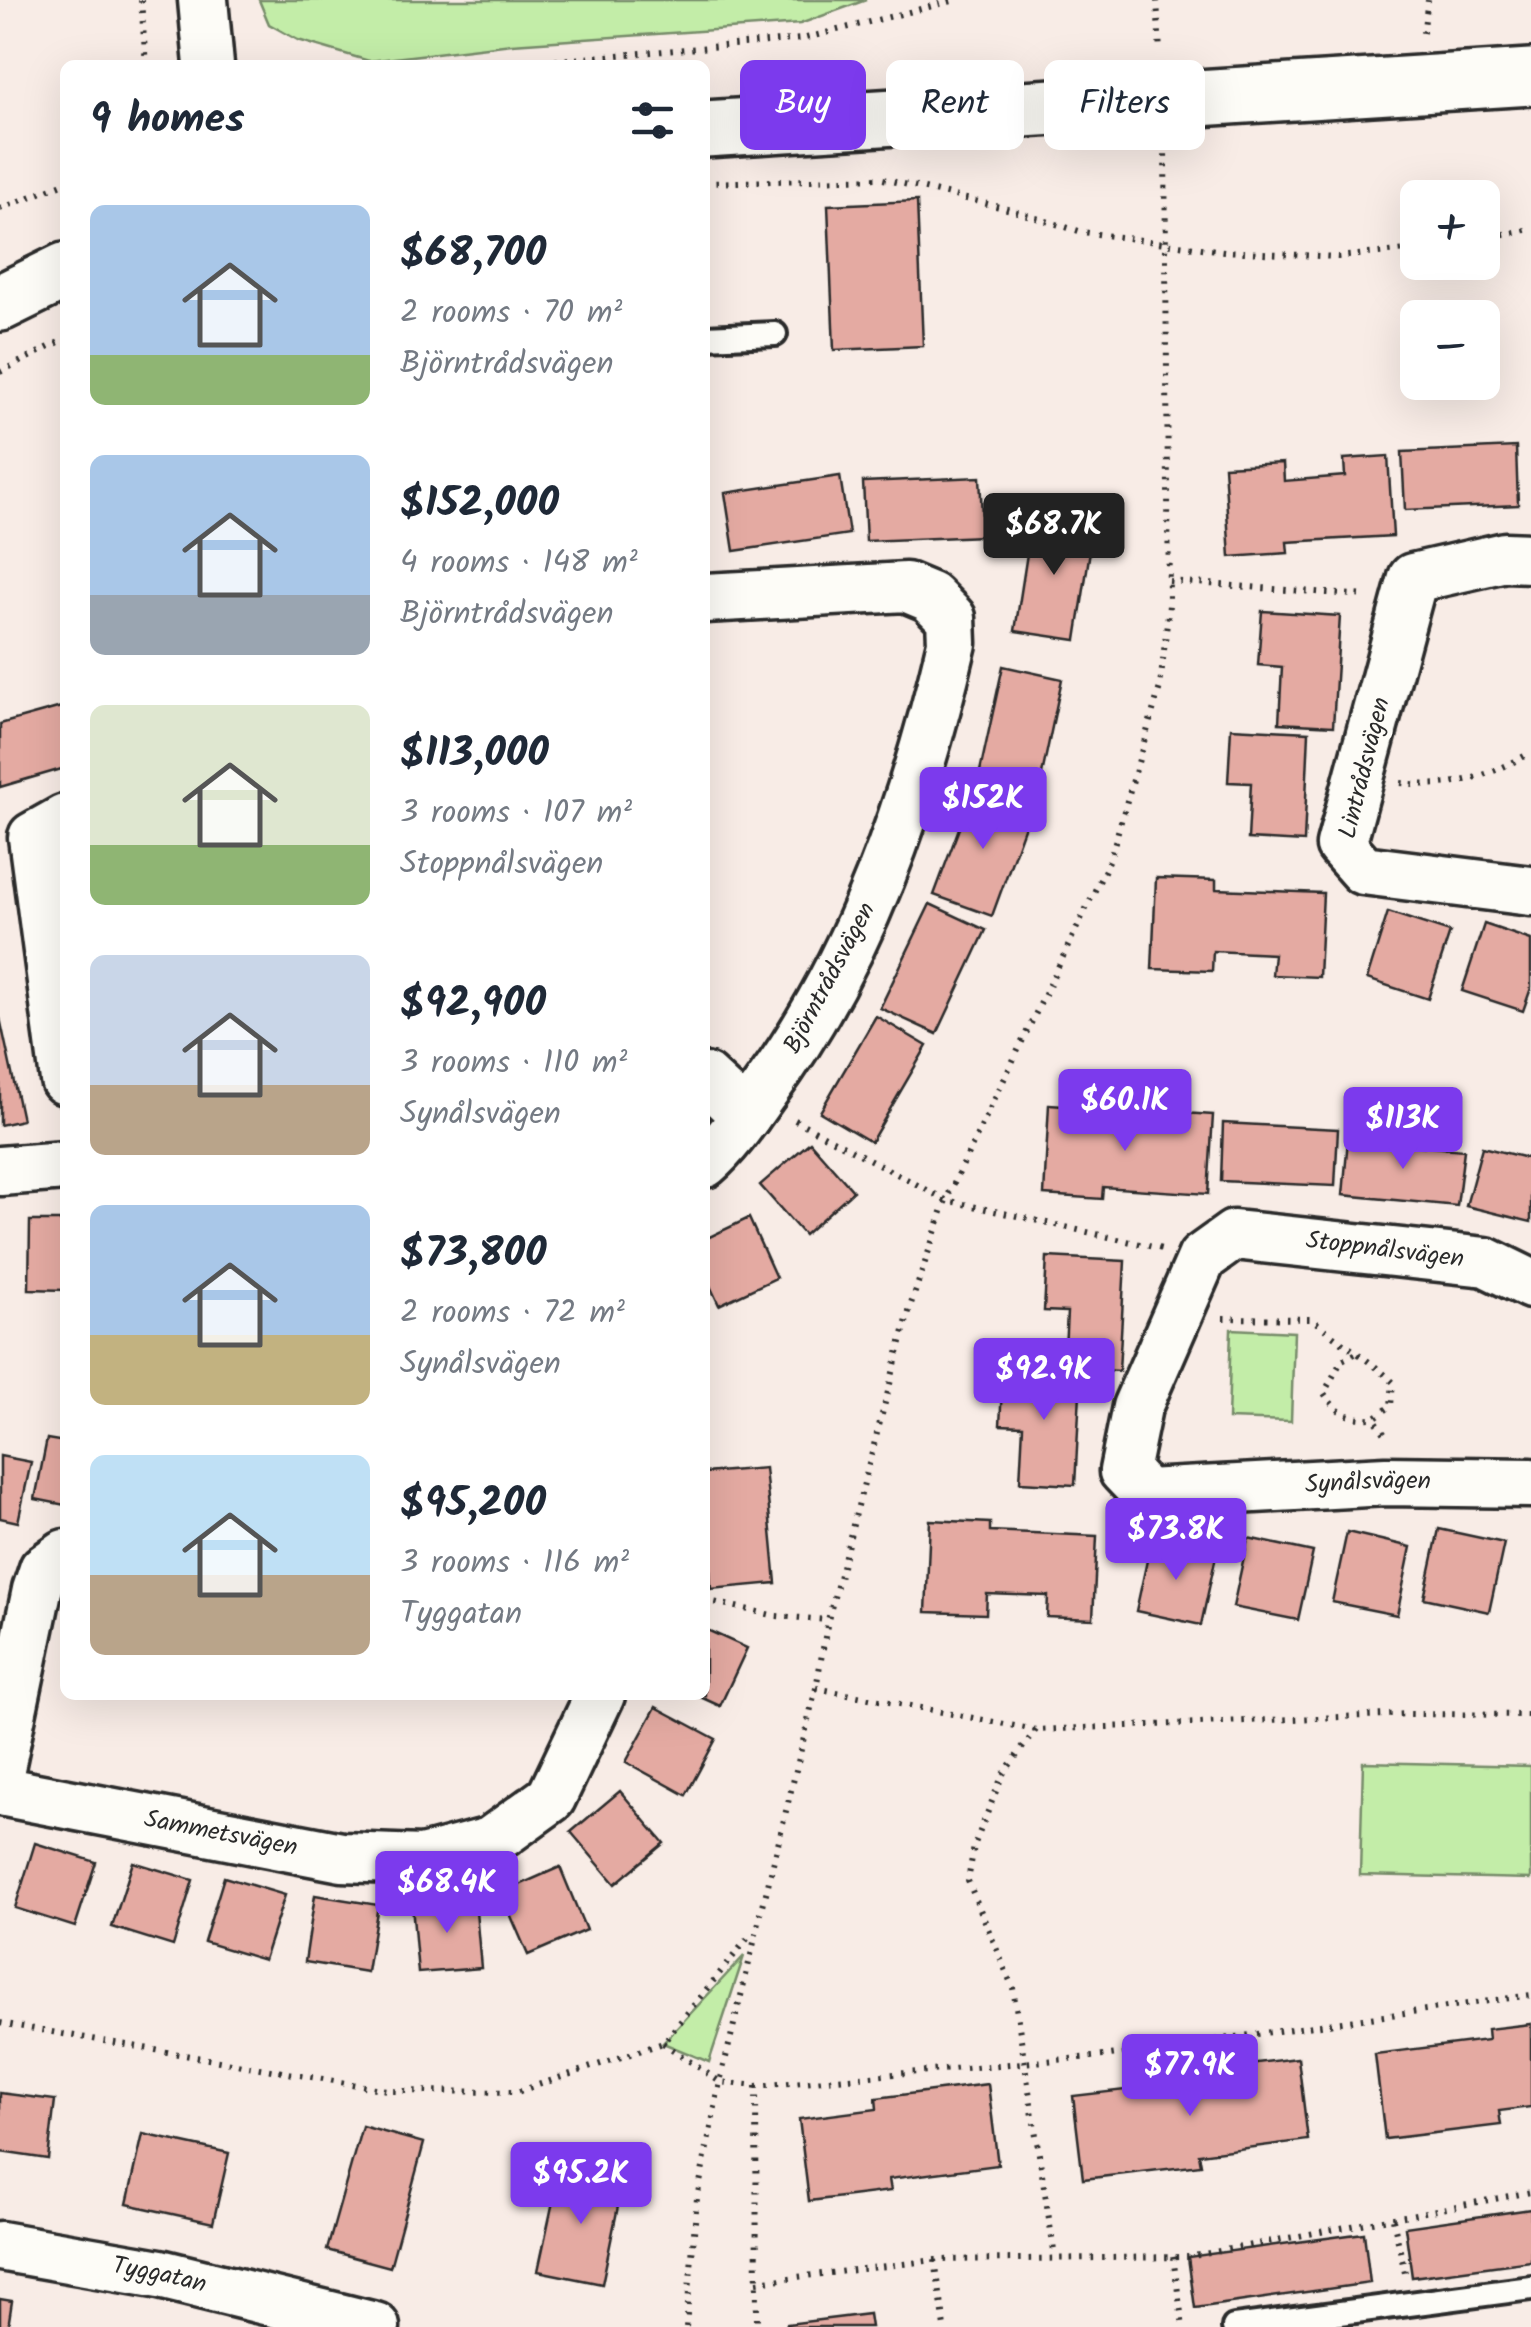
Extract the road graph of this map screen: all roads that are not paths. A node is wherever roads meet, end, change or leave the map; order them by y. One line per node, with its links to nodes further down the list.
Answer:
1 (203, 0): 2 (street)
2 (209, 60)
3 (1531, 76): 4 (street)
4 (710, 130)
5 (60, 273): 6 (street)
6 (0, 303)
7 (775, 334): 8 (lane)
8 (710, 338)
9 (1531, 558): 12 (street, Lintrådsvägen)
10 (710, 598): 15 (street, Björntrådsvägen)
11 (60, 822): 13 (street)
12 (1531, 891)
13 (60, 1042)
14 (710, 1081): 15 (street)
15 (752, 1108): 16 (street)
16 (710, 1157)
17 (60, 1166): 18 (street)
18 (0, 1171)
19 (1218, 1247): 20 (street, Stoppnålsvägen); 21 (street, Synålsvägen)
20 (1531, 1284)
21 (1531, 1483)
22 (60, 1558): 24 (street)
23 (598, 1700): 25 (street, Sammetsvägen)
24 (0, 1768)
25 (0, 1791)
26 (0, 2246): 28 (street, Tyggatan)
27 (1531, 2288): 29 (lane)
28 (375, 2327)
29 (1234, 2327)

